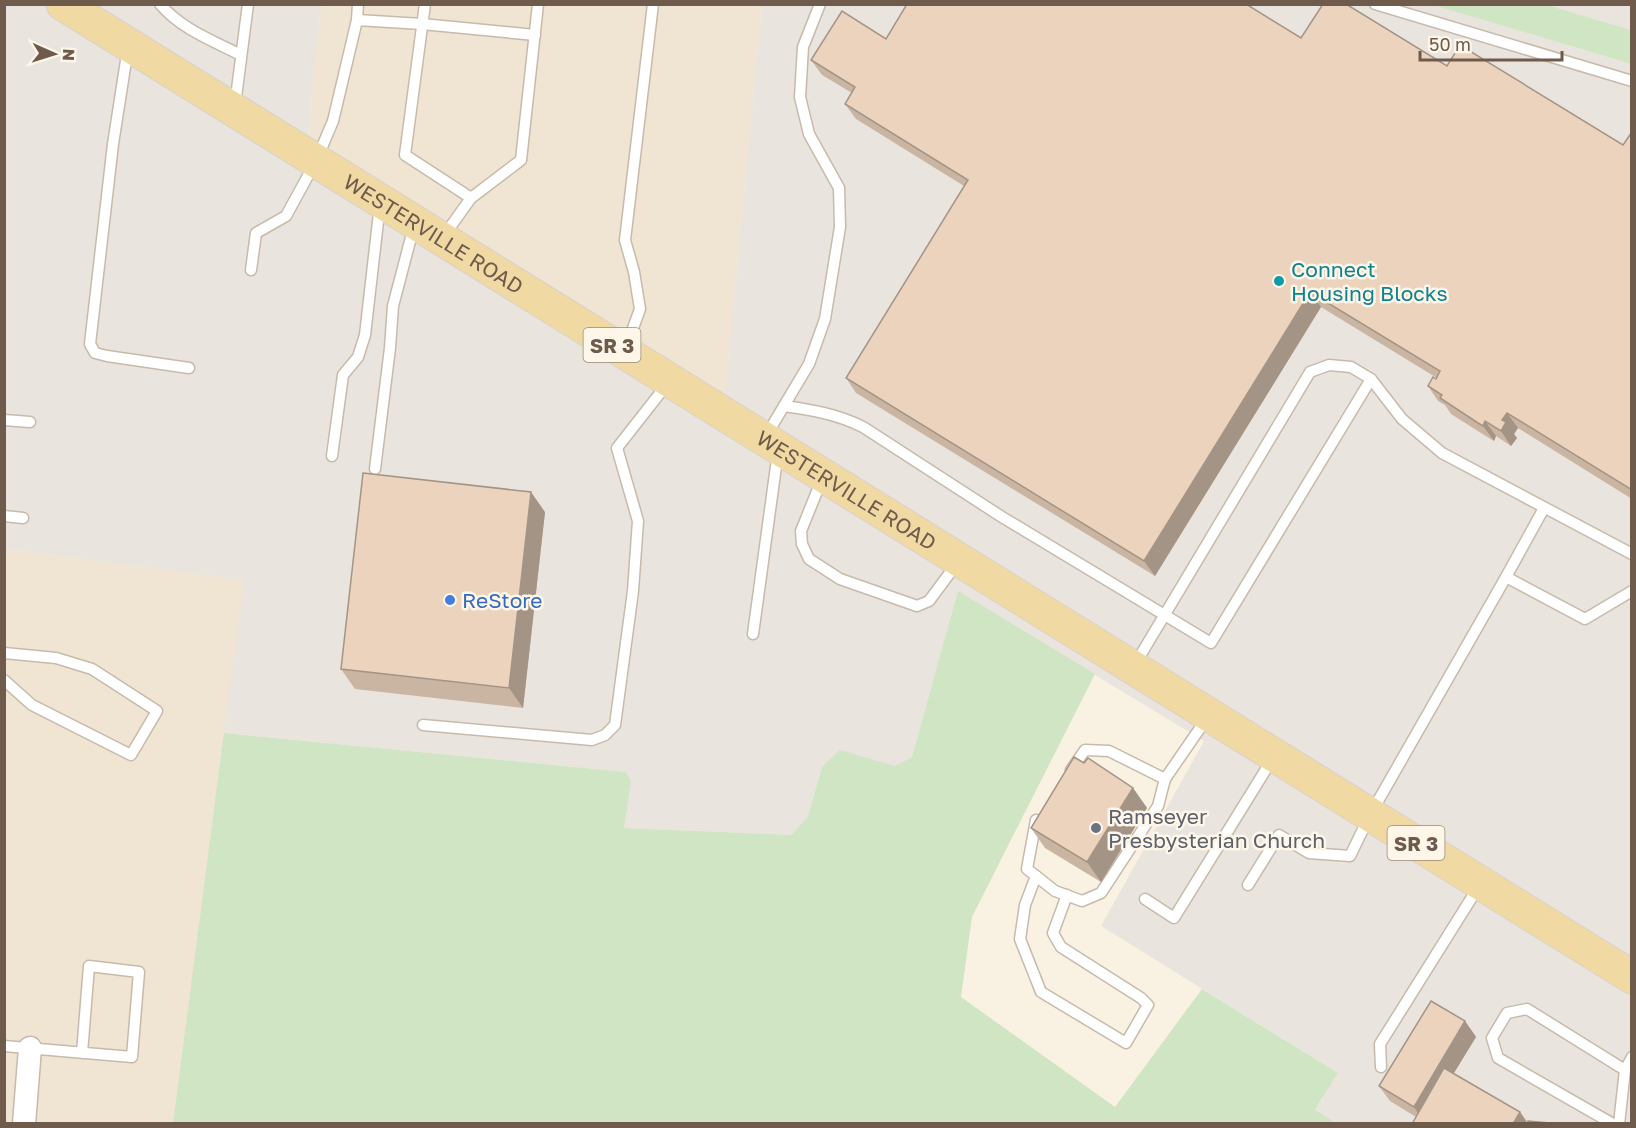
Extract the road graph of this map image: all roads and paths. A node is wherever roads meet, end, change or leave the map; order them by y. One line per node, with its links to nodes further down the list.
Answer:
1 (63, 4): 13 (main road, WESTERVILLE ROAD / SR 3)
2 (160, 4): 14 (lane)
3 (248, 4): 14 (lane)
4 (358, 4): 10 (lane)
5 (425, 4): 11 (lane)
6 (538, 4): 12 (lane)
7 (653, 4): 22 (lane)
8 (820, 4): 26 (lane)
9 (1376, 4): 15 (lane)
10 (357, 20): 11 (lane); 17 (lane)
11 (422, 24): 12 (lane); 18 (lane)
12 (534, 35): 18 (lane)
13 (128, 45): 16 (main road, WESTERVILLE ROAD / SR 3); 23 (lane)
14 (241, 55): 16 (lane)
15 (1632, 81)
16 (234, 111): 17 (main road, WESTERVILLE ROAD / SR 3)
17 (316, 161): 19 (main road, WESTERVILLE ROAD / SR 3); 21 (lane)
18 (471, 198): 20 (lane)
19 (380, 201): 20 (main road, WESTERVILLE ROAD / SR 3); 30 (lane)
20 (428, 231): 22 (main road, WESTERVILLE ROAD / SR 3); 31 (lane)
21 (251, 270)
22 (624, 353): 25 (main road, WESTERVILLE ROAD / SR 3)
23 (189, 368)
24 (1371, 379): 33 (lane); 40 (lane); 40 (lane)
25 (670, 381): 29 (main road, WESTERVILLE ROAD / SR 3); 46 (lane)
26 (784, 406): 29 (lane); 40 (lane)
27 (4, 420): 28 (lane)
28 (30, 422)
29 (772, 444): 32 (main road, WESTERVILLE ROAD / SR 3); 41 (lane)
30 (332, 456)
31 (375, 469)
32 (824, 476): 37 (main road, WESTERVILLE ROAD / SR 3); 37 (lane)
33 (1544, 508): 36 (lane); 38 (lane)
34 (4, 516): 35 (lane)
35 (23, 518)
36 (1632, 554)
37 (959, 560): 43 (main road, WESTERVILLE ROAD / SR 3)
38 (1506, 577): 39 (lane); 51 (lane)
39 (1632, 591)
40 (1164, 614): 43 (lane)
41 (753, 634)
42 (4, 653): 44 (lane)
43 (1133, 668): 45 (main road, WESTERVILLE ROAD / SR 3)
44 (4, 680)
45 (1209, 715): 47 (main road, WESTERVILLE ROAD / SR 3); 49 (lane)
46 (423, 725)
47 (1275, 756): 51 (main road, WESTERVILLE ROAD / SR 3); 56 (lane)
48 (1066, 777): 49 (lane)
49 (1165, 779): 55 (lane)
50 (1041, 814): 52 (lane)
51 (1370, 815): 53 (main road, WESTERVILLE ROAD / SR 3); 54 (lane)
52 (1036, 876): 55 (lane); 55 (lane)
53 (1480, 883): 57 (main road, WESTERVILLE ROAD / SR 3); 62 (lane)
54 (1248, 885)
55 (1066, 895)
56 (1145, 899)
57 (1632, 977)
58 (4, 1046): 59 (lane)
59 (30, 1048): 60 (lane); 64 (street)
60 (82, 1053): 60 (lane)
61 (1632, 1057): 63 (lane)
62 (1381, 1067)
63 (1625, 1070): 65 (lane); 66 (lane)
64 (24, 1124)
65 (1613, 1124)
66 (1619, 1124)

